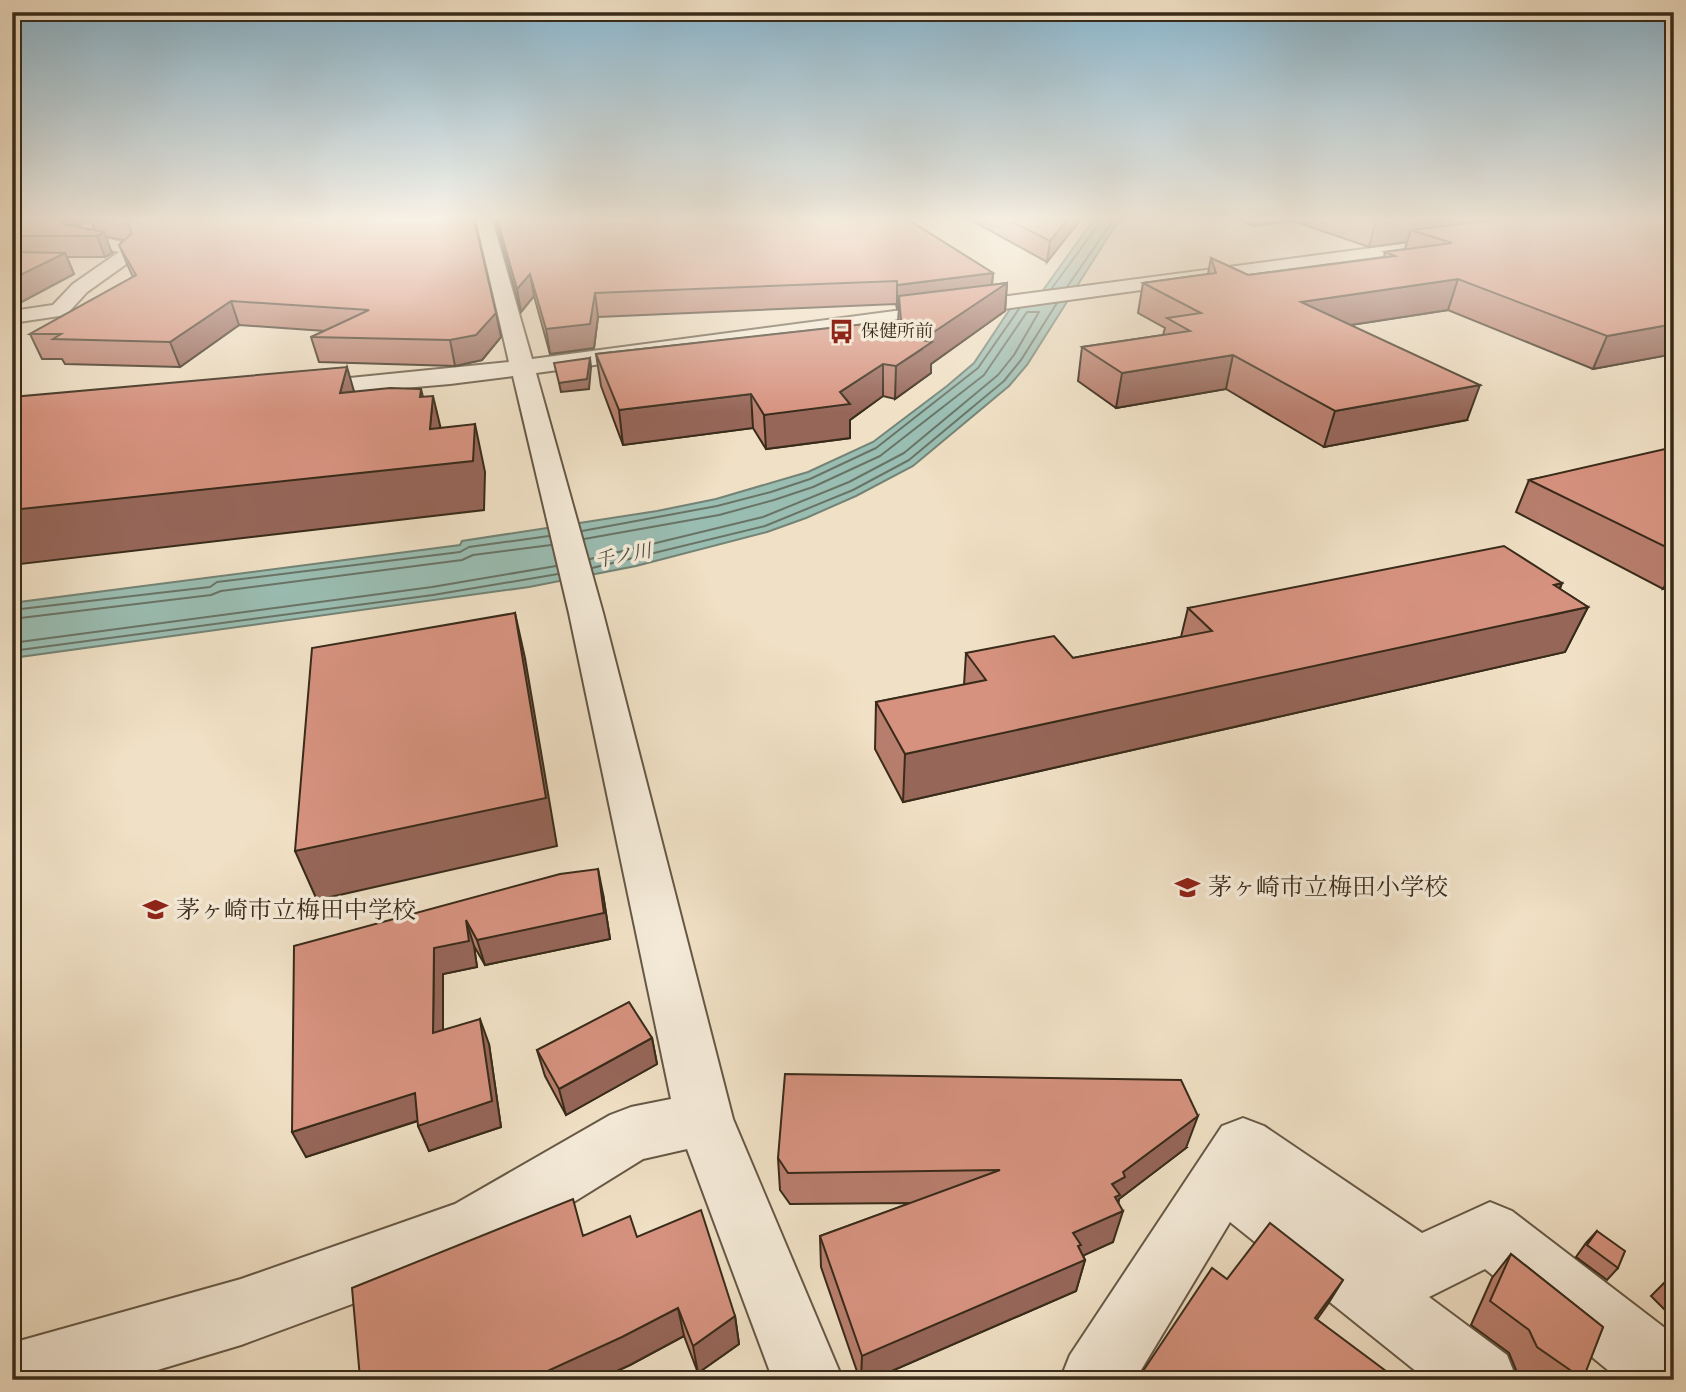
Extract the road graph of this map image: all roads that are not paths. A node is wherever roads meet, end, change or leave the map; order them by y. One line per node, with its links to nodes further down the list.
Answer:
1 (88, 284): 4 (street)
2 (501, 284): 7 (street)
3 (1157, 284): 7 (street)
4 (79, 292): 5 (street); 6 (street)
5 (46, 293)
6 (12, 317)
7 (522, 367): 8 (street); 9 (street)
8 (276, 392)
9 (704, 1119): 11 (street); 13 (street)
10 (1222, 1178): 12 (street); 14 (street); 15 (street)
11 (12, 1378)
12 (1674, 1379)
13 (808, 1380)
14 (1095, 1380)
15 (1482, 1380)

